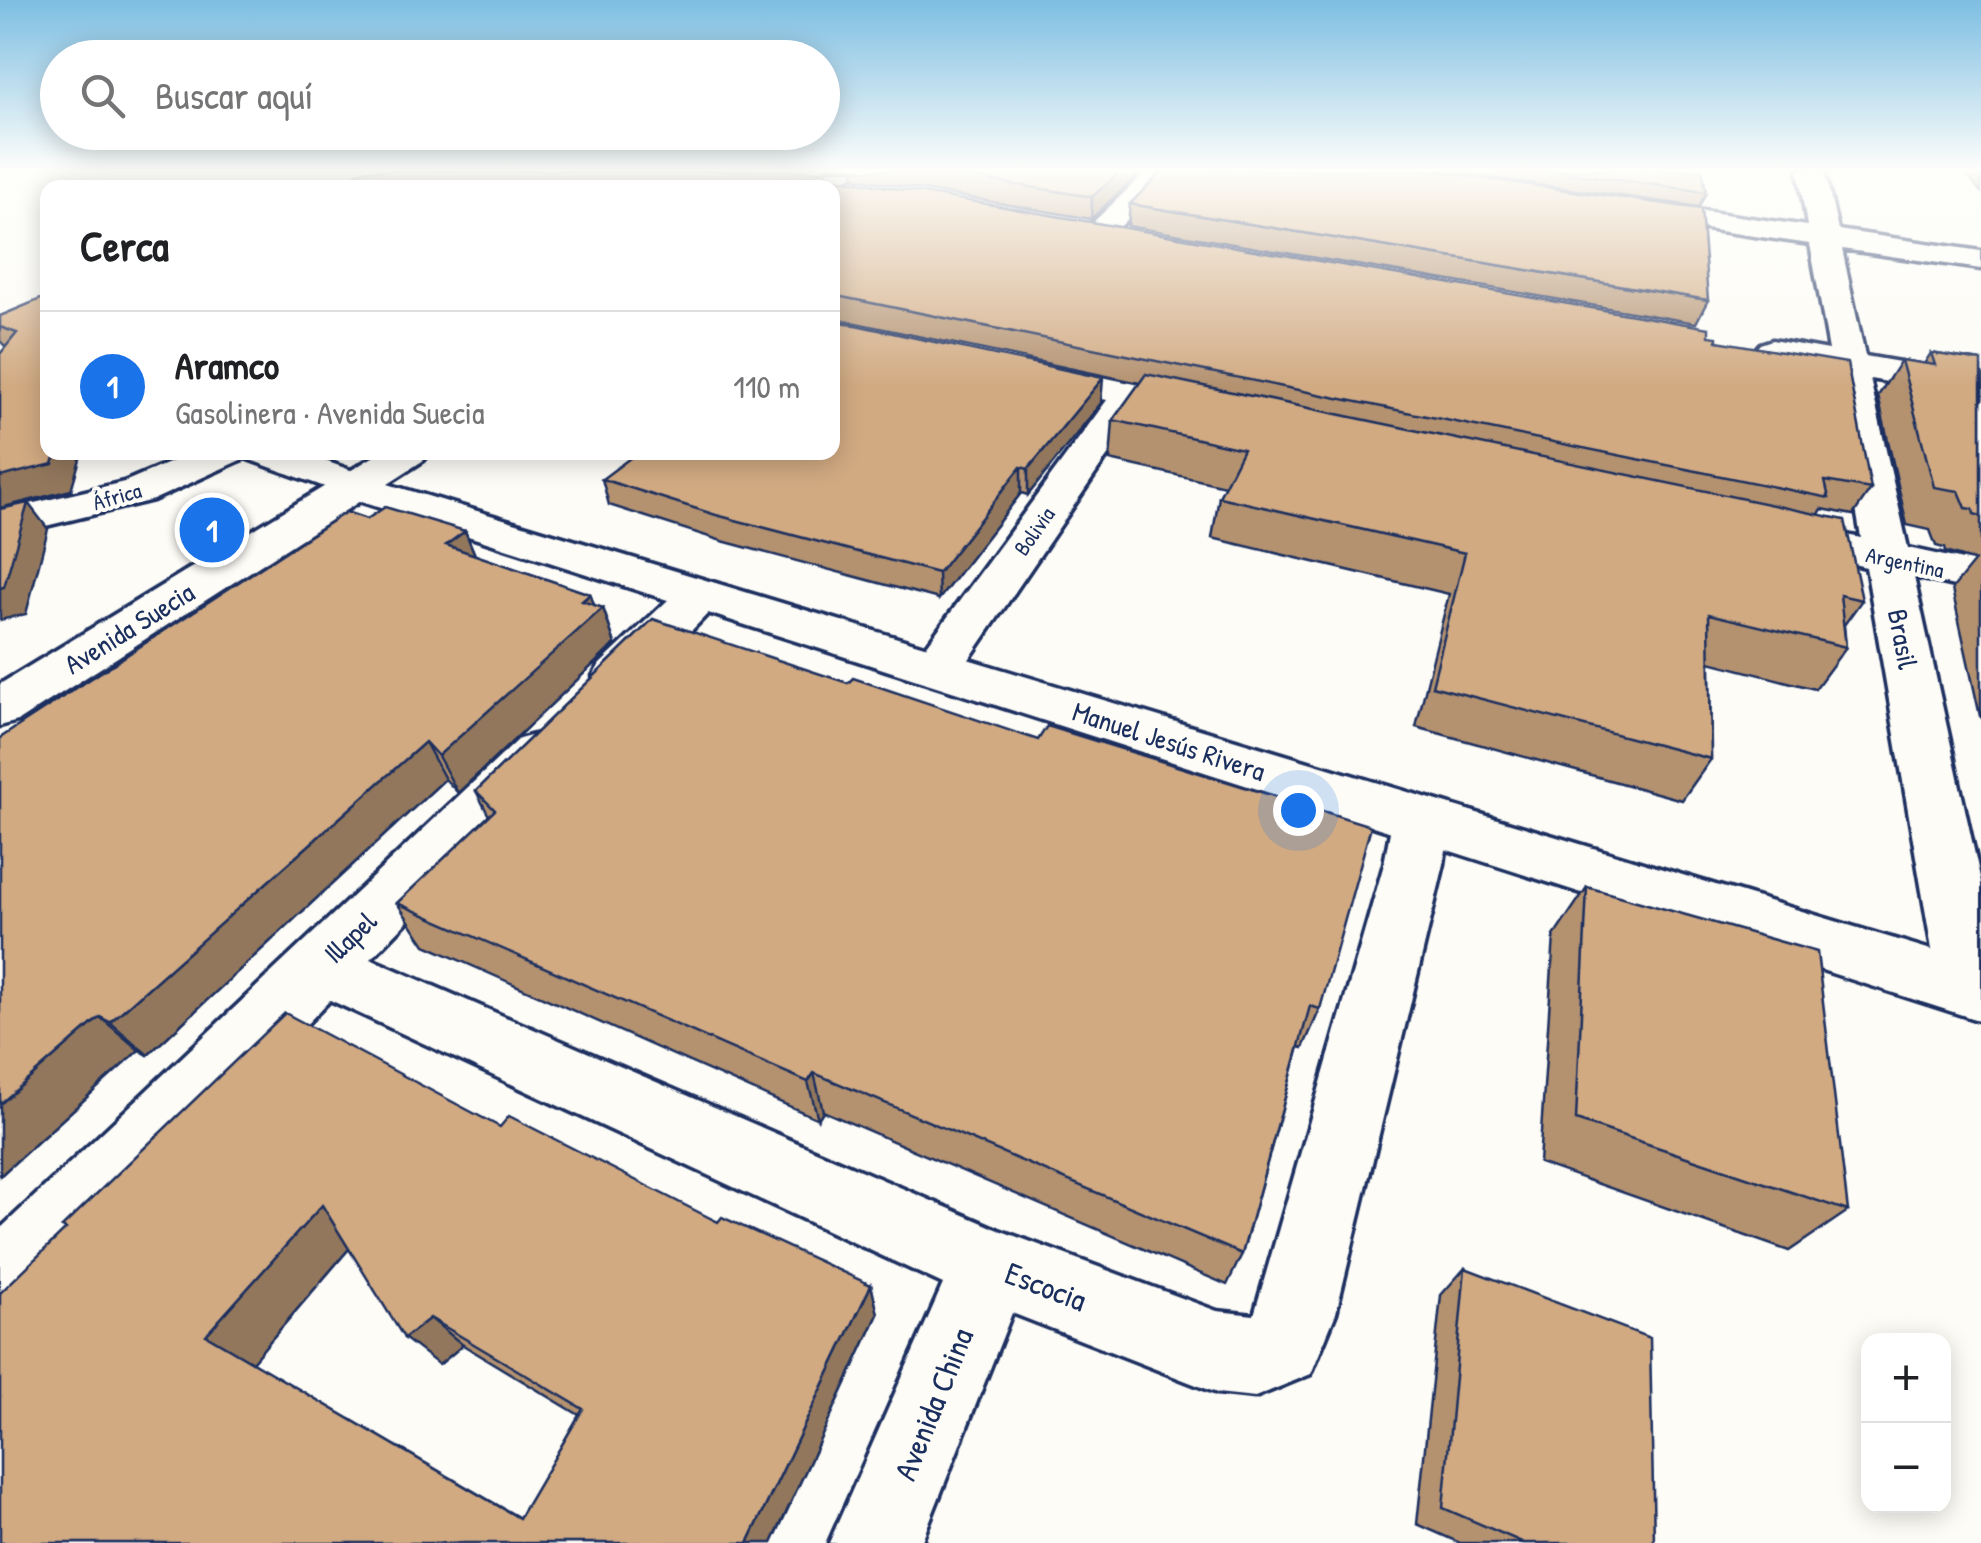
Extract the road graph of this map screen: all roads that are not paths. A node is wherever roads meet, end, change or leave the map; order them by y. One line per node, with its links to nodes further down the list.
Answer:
1 (1825, 242): 5 (street, Brasil)
2 (1853, 242): 3 (street)
3 (1981, 260)
4 (1732, 344): 5 (street)
5 (1849, 364): 7 (street); 16 (street, Brasil)
6 (1000, 366): 8 (street)
7 (1981, 387)
8 (1130, 394): 9 (street); 19 (street, Bolivia)
9 (1247, 419)
10 (210, 460): 14 (street, África)
11 (283, 460): 13 (street, Manuel Jesús Rivera)
12 (398, 460): 13 (street, Avenida Suecia)
13 (358, 487): 18 (street, Manuel Jesús Rivera); 20 (street, Avenida Suecia)
14 (0, 524)
15 (1751, 528): 16 (street, Argentina)
16 (1887, 558): 17 (street, Argentina); 23 (street, Brasil)
17 (1981, 578)
18 (702, 594): 19 (street, Manuel Jesús Rivera); 22 (street, Illapel)
19 (937, 668): 21 (street, Manuel Jesús Rivera)
20 (0, 708)
21 (1422, 821): 23 (street, Manuel Jesús Rivera); 24 (street, Escocia)
22 (320, 966): 24 (street, Escocia); 25 (street, Illapel)
23 (1977, 991)
24 (992, 1266): 26 (street, Avenida China)
25 (0, 1282)
26 (876, 1543)

